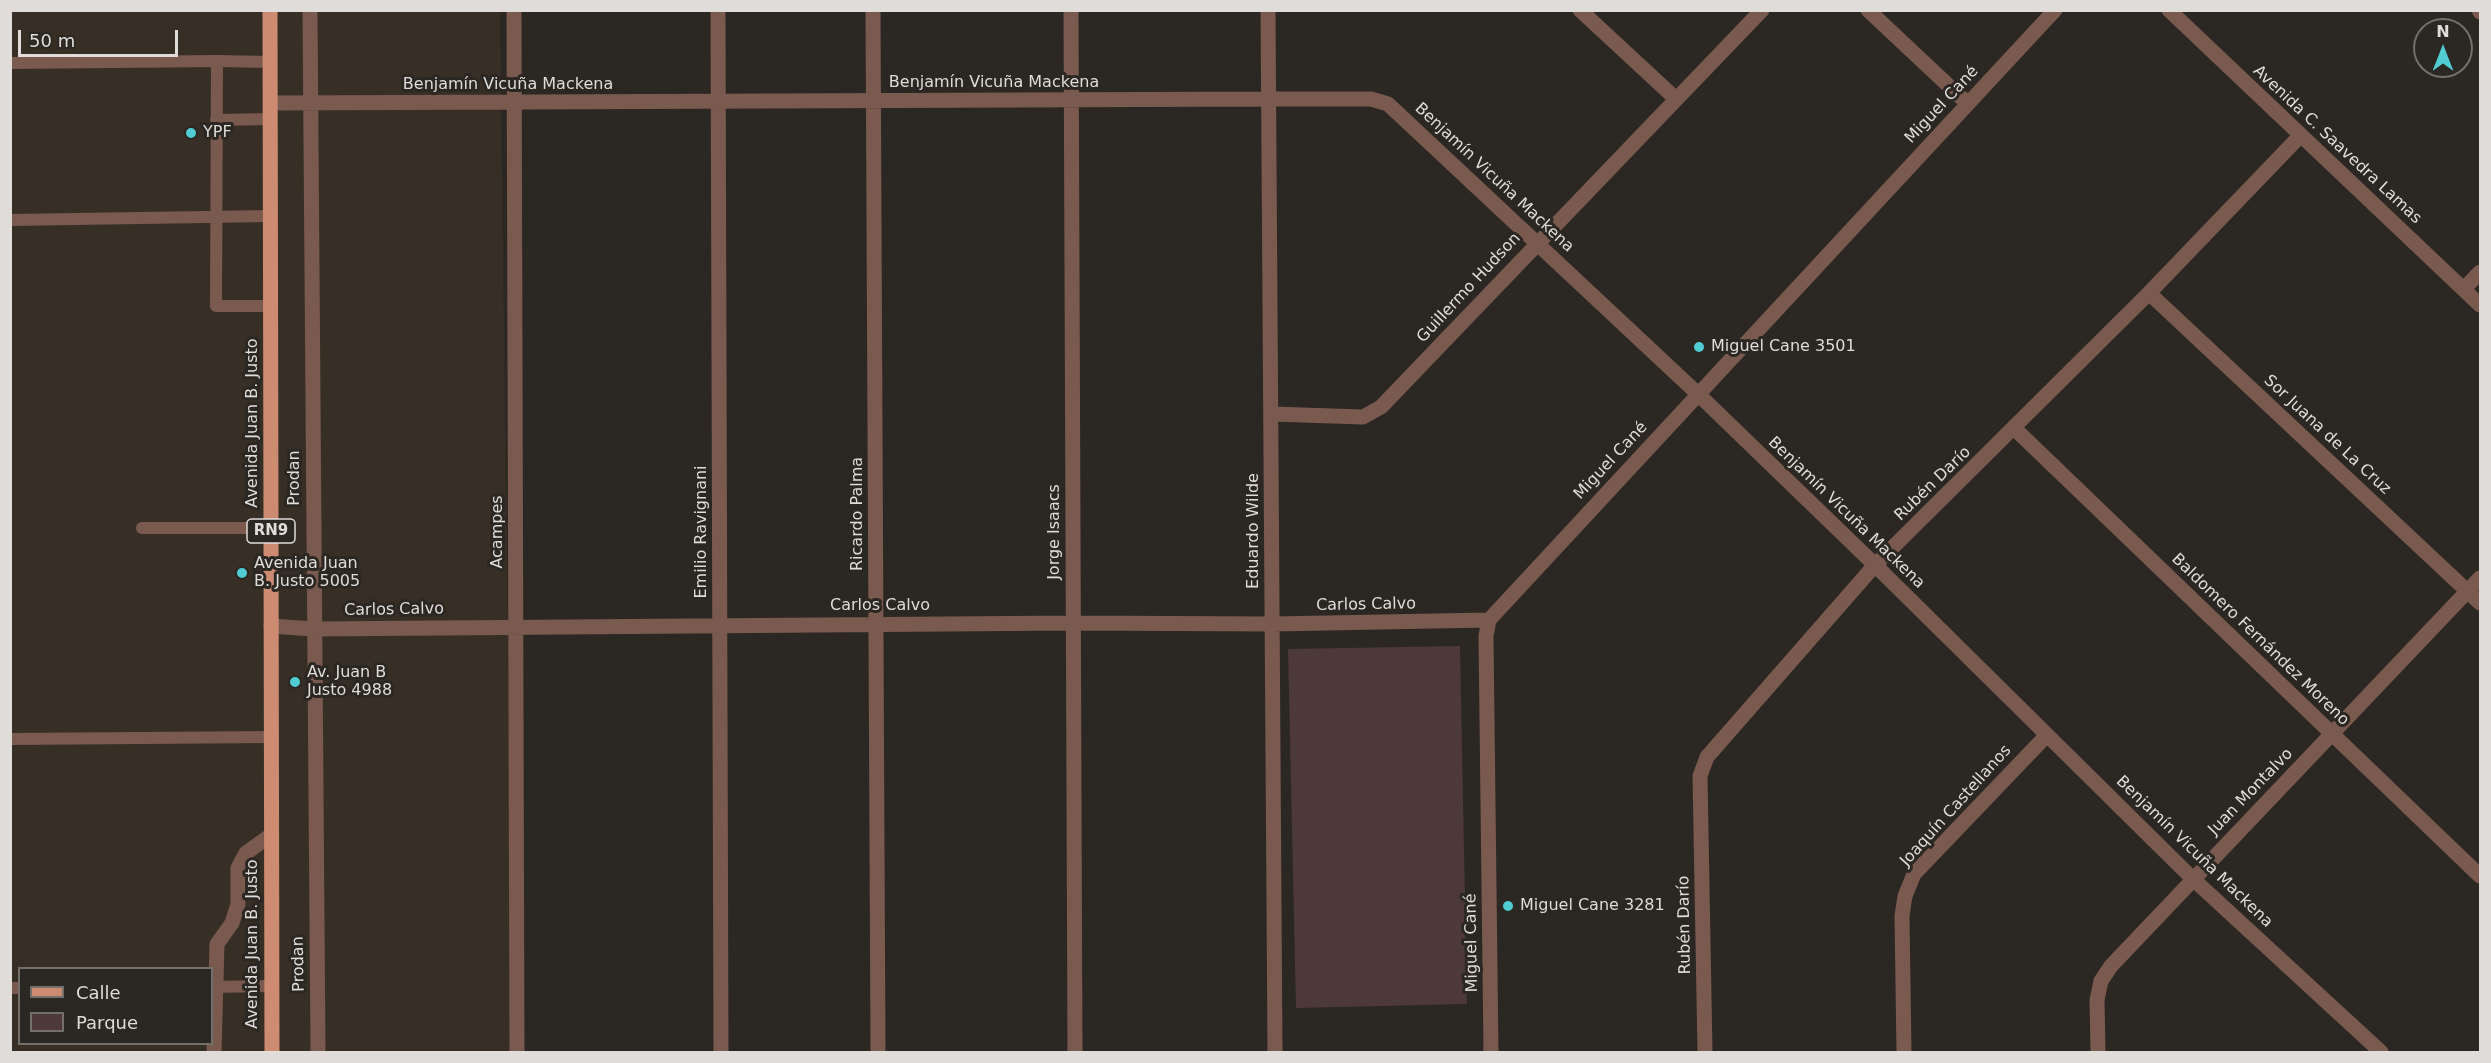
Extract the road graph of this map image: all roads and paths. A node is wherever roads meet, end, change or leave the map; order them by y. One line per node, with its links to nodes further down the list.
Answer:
1 (270, 10): 14 (main road, Avenida Juan B. Justo / RN9)
2 (310, 10): 24 (street, Prodan)
3 (514, 10): 22 (street, Acampes)
4 (718, 10): 19 (street, Emilio Ravignani)
5 (873, 10): 20 (street, Ricardo Palma)
6 (1071, 10): 18 (street, Jorge Isaacs)
7 (1268, 10): 16 (street, Eduardo Wilde)
8 (1580, 10): 17 (street)
9 (1761, 10): 17 (street, Guillermo Hudson)
10 (1868, 10): 23 (street)
11 (2055, 10): 23 (street, Miguel Cané)
12 (2169, 10): 27 (street, Avenida C. Saavedra Lamas)
13 (217, 61): 14 (lane); 15 (lane); 26 (lane)
14 (270, 62): 21 (main road, Avenida Juan B. Justo / RN9)
15 (10, 63)
16 (1268, 99): 18 (street, Benjamín Vicuña Mackena); 31 (street, Benjamín Vicuña Mackena); 38 (street, Eduardo Wilde)
17 (1676, 99): 31 (street, Guillermo Hudson)
18 (1071, 101): 20 (street, Benjamín Vicuña Mackena); 47 (street, Jorge Isaacs)
19 (719, 102): 20 (street, Benjamín Vicuña Mackena); 22 (street, Benjamín Vicuña Mackena); 50 (street, Emilio Ravignani)
20 (875, 102): 48 (street, Ricardo Palma)
21 (271, 103): 24 (street, Benjamín Vicuña Mackena); 25 (main road, Avenida Juan B. Justo / RN9)
22 (514, 103): 24 (street, Benjamín Vicuña Mackena); 52 (street, Acampes)
23 (1967, 103): 37 (street, Miguel Cané)
24 (312, 104): 53 (street, Prodan)
25 (271, 119): 26 (lane); 29 (main road, Avenida Juan B. Justo / RN9)
26 (216, 120): 28 (lane)
27 (2300, 136): 33 (street, Avenida C. Saavedra Lamas); 34 (street, Rubén Darío)
28 (216, 216): 29 (lane); 30 (lane); 36 (lane)
29 (271, 216): 36 (main road, Avenida Juan B. Justo / RN9)
30 (10, 220)
31 (1537, 243): 37 (street, Benjamín Vicuña Mackena); 38 (street, Guillermo Hudson)
32 (2481, 272): 33 (street)
33 (2464, 289): 35 (street, Avenida C. Saavedra Lamas)
34 (2150, 293): 39 (street, Rubén Darío); 44 (street, Sor Juana de La Cruz)
35 (2481, 305)
36 (271, 306): 41 (main road, Avenida Juan B. Justo / RN9)
37 (1698, 394): 42 (street, Benjamín Vicuña Mackena); 46 (street, Miguel Cané)
38 (1272, 414): 49 (street, Eduardo Wilde)
39 (2015, 429): 42 (street, Rubén Darío); 54 (street, Baldomero Fernández Moreno)
40 (142, 528): 41 (lane)
41 (271, 528): 51 (main road, Avenida Juan B. Justo / RN9)
42 (1875, 566): 55 (street, Benjamín Vicuña Mackena); 72 (street, Rubén Darío)
43 (2481, 578): 44 (street, Juan Montalvo)
44 (2468, 591): 45 (street, Sor Juana de La Cruz); 54 (street, Juan Montalvo)
45 (2481, 603)
46 (1489, 620): 49 (street, Carlos Calvo); 71 (street, Miguel Cané)
47 (1073, 623): 48 (street, Carlos Calvo); 49 (street, Carlos Calvo); 69 (street, Jorge Isaacs)
48 (877, 624): 50 (street, Carlos Calvo); 68 (street, Ricardo Palma)
49 (1272, 624): 70 (street, Eduardo Wilde)
50 (720, 625): 52 (street, Carlos Calvo); 67 (street, Emilio Ravignani)
51 (271, 626): 53 (street, Carlos Calvo); 56 (main road, Avenida Juan B. Justo / RN9)
52 (516, 626): 53 (street, Carlos Calvo); 66 (street, Acampes)
53 (313, 629): 65 (street, Prodan)
54 (2332, 733): 59 (street, Baldomero Fernández Moreno); 60 (street, Juan Montalvo)
55 (2047, 735): 60 (street, Benjamín Vicuña Mackena); 73 (street, Joaquín Castellanos)
56 (271, 737): 57 (lane); 58 (main road, Avenida Juan B. Justo / RN9)
57 (10, 738)
58 (271, 835): 61 (main road, Avenida Juan B. Justo / RN9); 62 (street, Avenida Juan B. Justo)
59 (2481, 876)
60 (2193, 879): 74 (street, Juan Montalvo); 75 (street, Benjamín Vicuña Mackena)
61 (272, 986): 62 (lane); 64 (main road, Avenida Juan B. Justo / RN9)
62 (213, 987): 63 (street, Avenida Juan B. Justo)
63 (214, 1053)
64 (272, 1053)
65 (318, 1053)
66 (517, 1053)
67 (721, 1053)
68 (878, 1053)
69 (1075, 1053)
70 (1275, 1053)
71 (1491, 1053)
72 (1706, 1053)
73 (1904, 1053)
74 (2098, 1053)
75 (2381, 1053)

